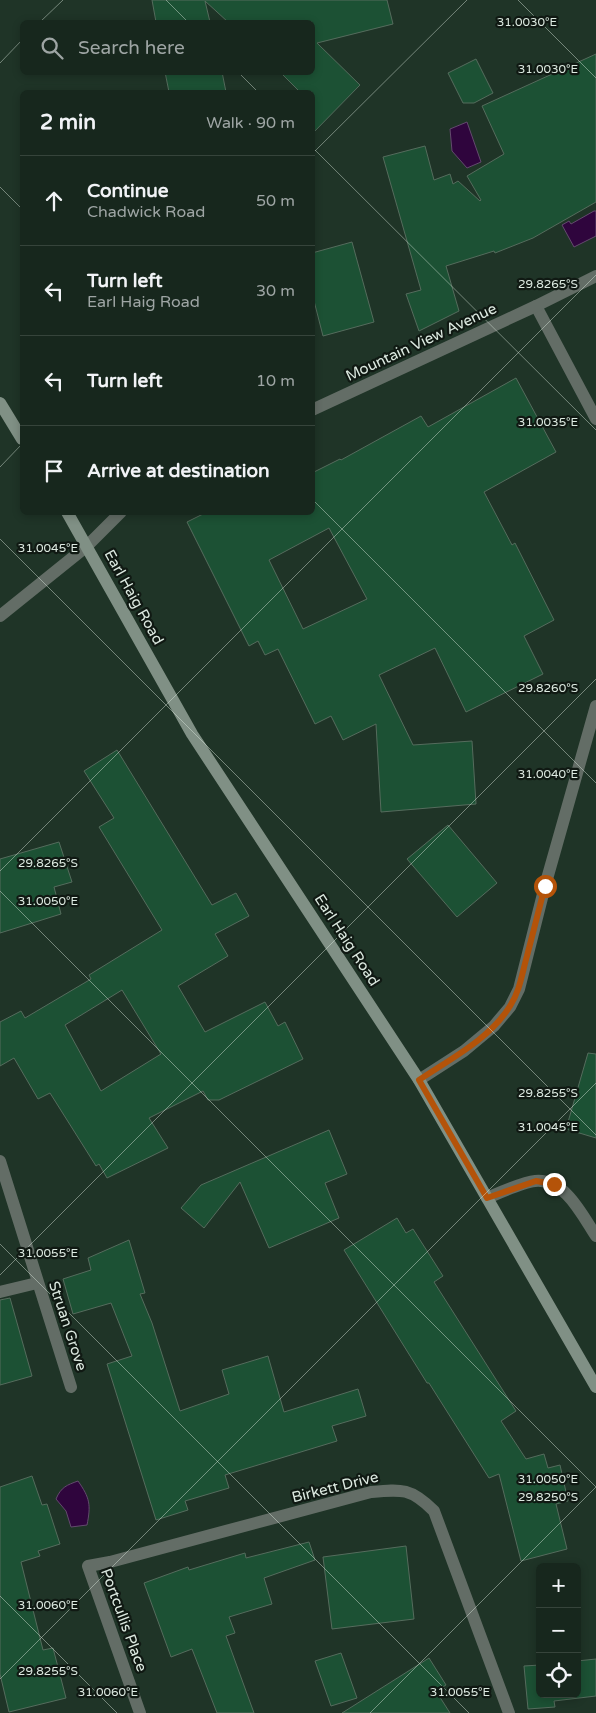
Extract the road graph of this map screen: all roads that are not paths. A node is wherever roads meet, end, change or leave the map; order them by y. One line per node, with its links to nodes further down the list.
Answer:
1 (596, 276): 2 (street, Mountain View Avenue)
2 (536, 306): 4 (street, Mountain View Avenue); 5 (street)
3 (0, 403): 6 (street)
4 (315, 409)
5 (596, 419)
6 (20, 436)
7 (69, 515): 9 (street, Earl Haig Road)
8 (118, 515): 9 (street)
9 (87, 546): 10 (street); 12 (street, Earl Haig Road)
10 (0, 616)
11 (596, 706): 12 (street)
12 (419, 1080): 14 (street, Earl Haig Road)
13 (0, 1161): 16 (street, Struan Grove)
14 (487, 1198): 15 (street); 19 (street, Earl Haig Road)
15 (596, 1236)
16 (37, 1283): 17 (street); 18 (street, Struan Grove)
17 (0, 1292)
18 (71, 1387)
19 (596, 1387)
20 (88, 1566): 21 (street, Portcullis Place); 22 (street, Birkett Drive)
21 (140, 1713)
22 (509, 1713)

